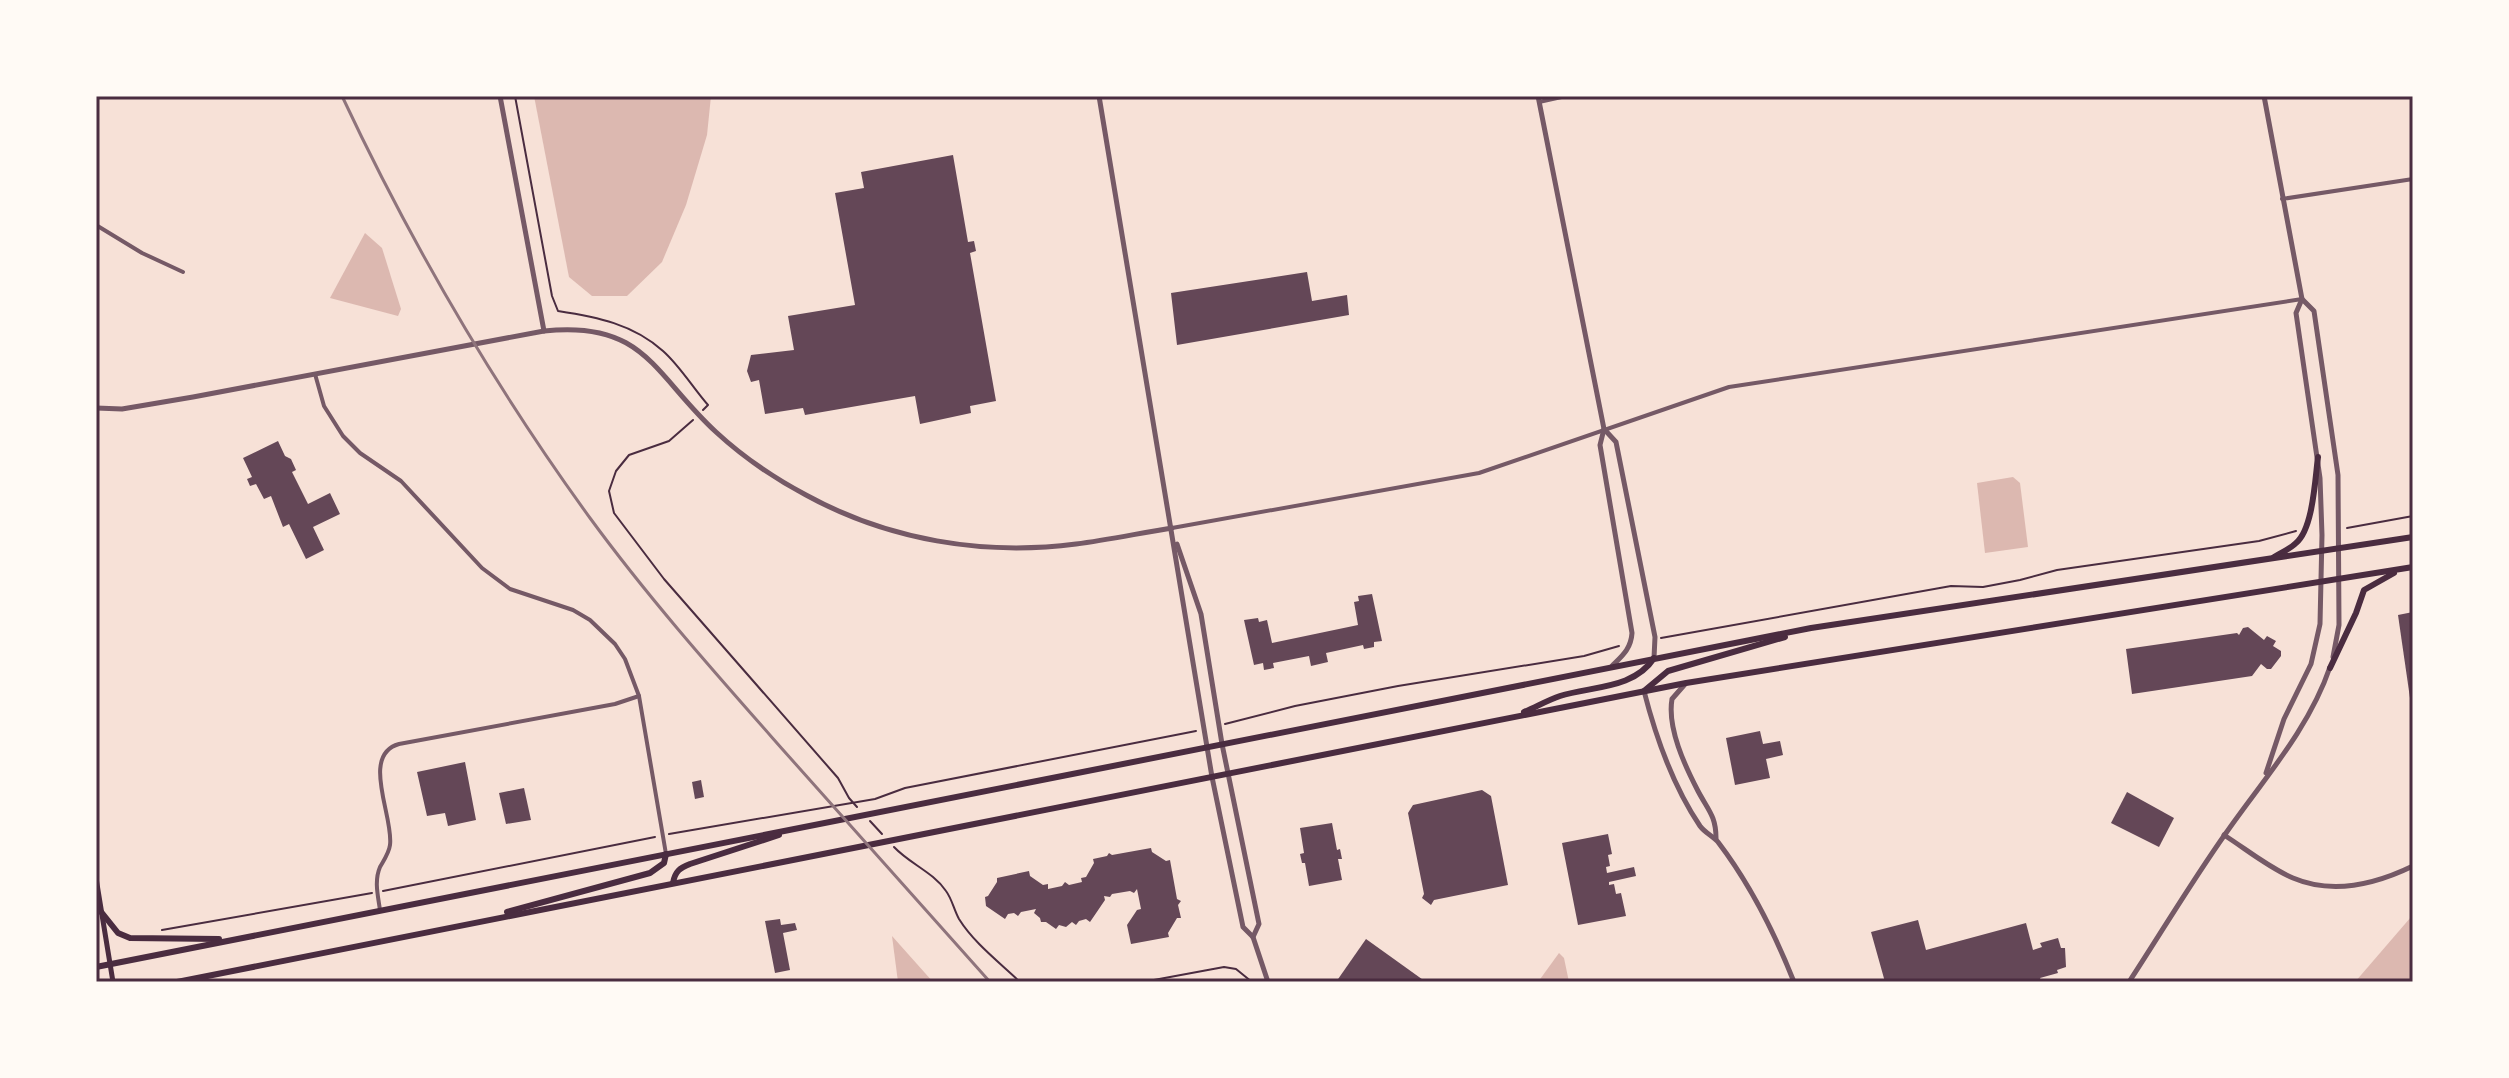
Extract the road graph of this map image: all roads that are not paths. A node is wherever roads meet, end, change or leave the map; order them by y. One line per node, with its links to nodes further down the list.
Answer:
1 (500, 96): 11 (street)
2 (1099, 96): 16 (street)
3 (1566, 96): 5 (street)
4 (2264, 96): 7 (street)
5 (1538, 99): 14 (street)
6 (2413, 179): 7 (street)
7 (2282, 199): 10 (street)
8 (96, 225): 9 (street)
9 (183, 272)
10 (2302, 299): 14 (street); 15 (street); 18 (street)
11 (544, 331): 12 (street); 16 (street)
12 (315, 374): 13 (street); 31 (street)
13 (96, 408)
14 (1604, 429): 16 (street); 26 (street); 27 (street)
15 (2318, 457): 19 (street); 20 (highway)
16 (1172, 528): 33 (street); 34 (street)
17 (2413, 537): 18 (highway)
18 (2339, 548): 19 (highway); 23 (street)
19 (2322, 551): 20 (highway); 24 (street)
20 (2271, 559): 25 (highway)
21 (2413, 567): 22 (highway)
22 (2401, 569): 23 (highway); 28 (highway)
23 (2338, 578): 24 (highway); 28 (street)
24 (2321, 581): 29 (highway); 37 (street)
25 (1811, 628): 26 (highway); 30 (highway)
26 (1654, 658): 27 (highway); 32 (highway)
27 (1612, 666): 33 (highway)
28 (2330, 668): 37 (street)
29 (1686, 683): 30 (highway); 40 (street)
30 (1644, 691): 32 (highway); 40 (street)
31 (639, 696): 41 (street); 45 (street)
32 (1514, 717): 35 (highway)
33 (1222, 744): 34 (highway); 35 (street)
34 (1208, 746): 36 (street); 38 (highway)
35 (1228, 774): 36 (highway); 48 (street)
36 (1212, 777): 44 (highway); 48 (street)
37 (2263, 781): 39 (street)
38 (809, 826): 41 (highway); 44 (highway)
39 (2224, 835): 42 (street); 56 (street)
40 (1716, 839): 55 (street)
41 (666, 854): 45 (highway); 47 (highway)
42 (2413, 866)
43 (96, 878): 46 (main road)
44 (673, 883): 47 (highway)
45 (380, 910): 49 (highway)
46 (102, 913): 49 (highway); 50 (main road)
47 (473, 922): 53 (highway)
48 (1253, 937): 54 (street)
49 (234, 939): 50 (highway)
50 (111, 964): 51 (highway); 52 (main road)
51 (96, 967)
52 (113, 982)
53 (177, 982)
54 (1268, 982)
55 (1794, 982)
56 (2129, 982)

